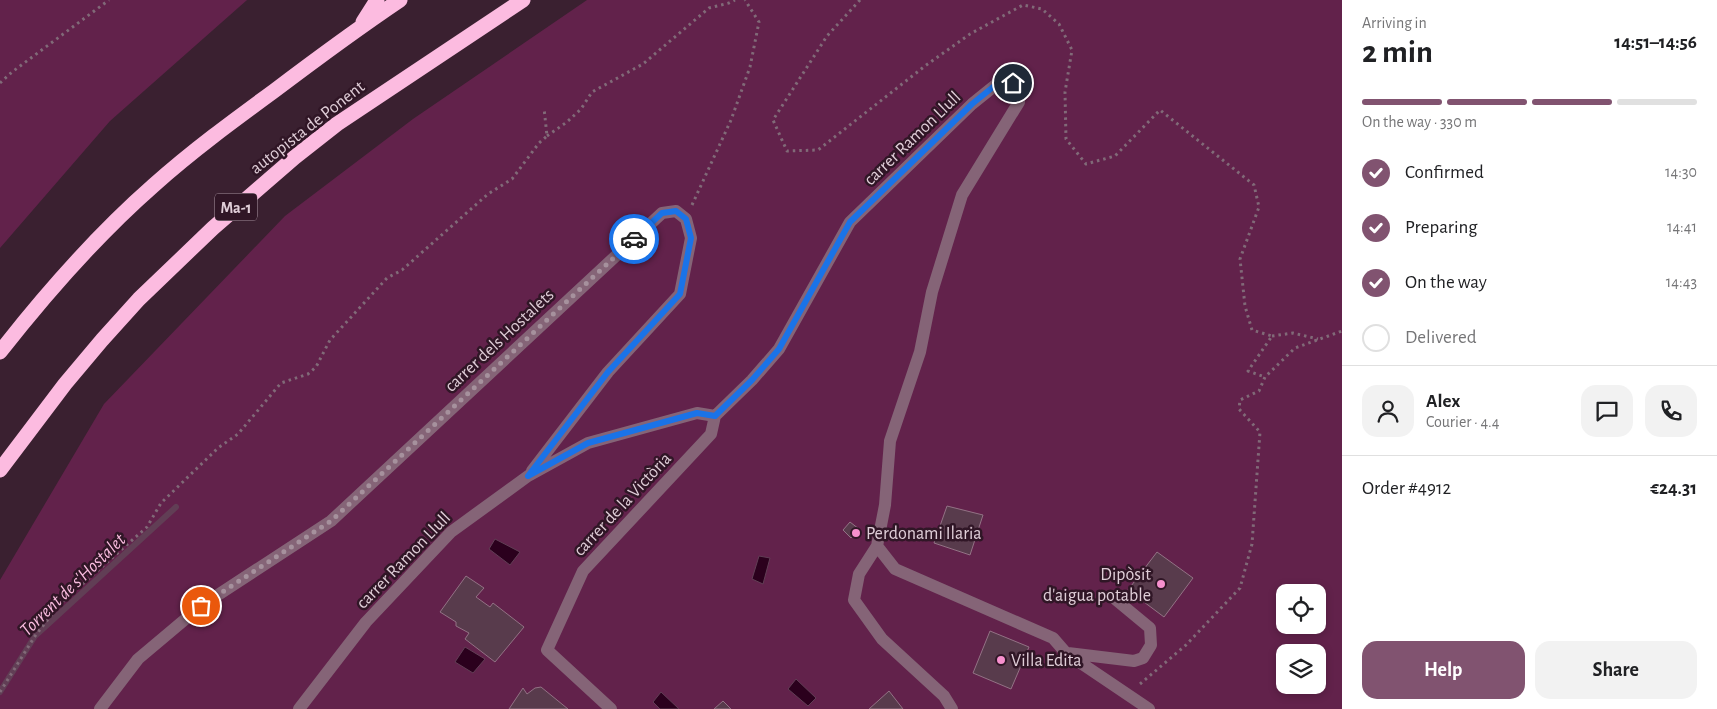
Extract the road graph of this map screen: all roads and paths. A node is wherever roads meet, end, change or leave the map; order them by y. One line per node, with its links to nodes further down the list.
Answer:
1 (109, 0): 9 (path)
2 (377, 0): 8 (highway)
3 (400, 0): 8 (highway)
4 (523, 0): 19 (highway, autopista de Ponent / Ma-1)
5 (735, 0): 11 (path)
6 (745, 0): 12 (path)
7 (860, 0): 14 (path)
8 (362, 25): 16 (highway)
9 (0, 83)
10 (544, 108): 11 (path)
11 (547, 136): 24 (path)
12 (686, 219): 20 (street); 26 (street, carrer dels Hostalets)
13 (1342, 330): 15 (path)
14 (1272, 336): 15 (path); 17 (path)
15 (1320, 339): 17 (path)
16 (0, 352)
17 (1265, 376): 25 (path)
18 (715, 416): 20 (street, carrer Ramon Llull); 21 (street, carrer Ramon Llull); 28 (street, carrer de la Victòria)
19 (0, 470)
20 (528, 476): 27 (street, carrer Ramon Llull)
21 (877, 546): 23 (street); 29 (street)
22 (1115, 599): 23 (street)
23 (1066, 653): 25 (street)
24 (0, 692)
25 (1128, 694): 30 (street)
26 (100, 709)
27 (299, 709)
28 (611, 709)
29 (952, 709)
30 (1149, 709)

